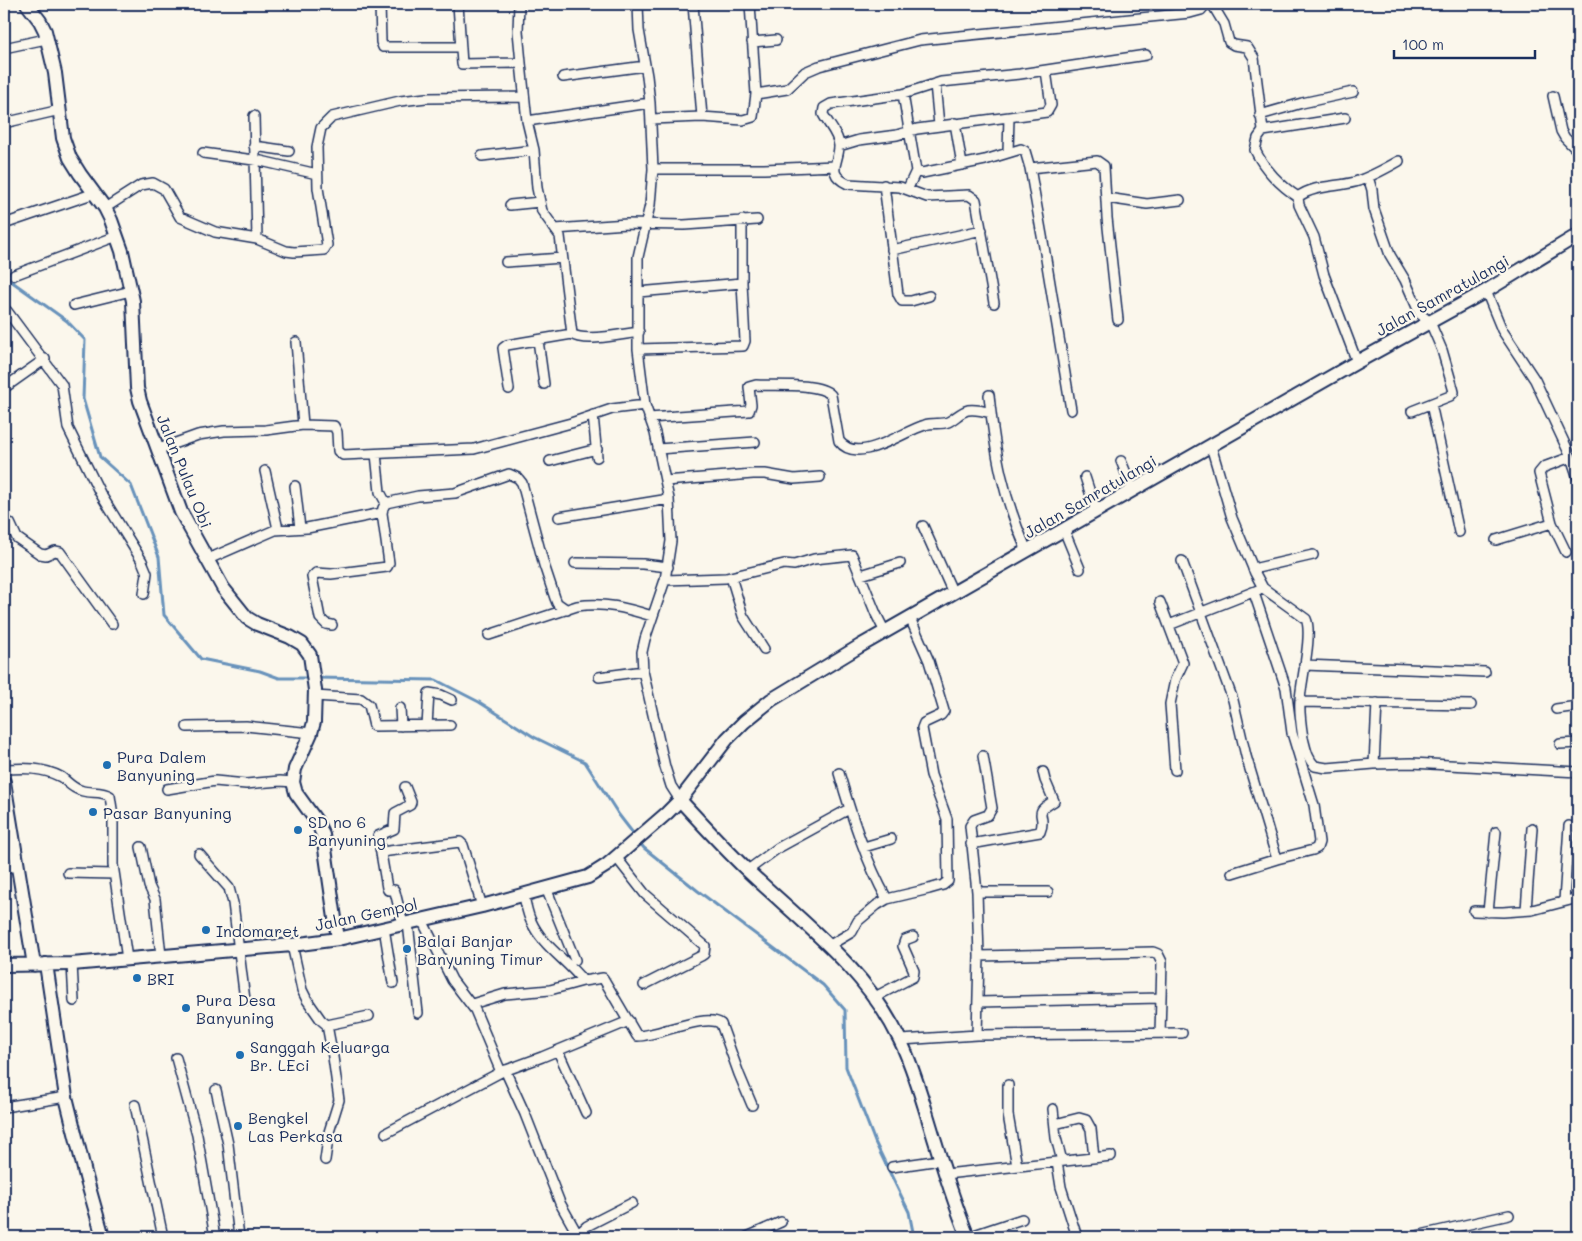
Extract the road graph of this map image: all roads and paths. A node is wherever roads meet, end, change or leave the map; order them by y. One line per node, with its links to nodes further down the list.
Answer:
1 (27, 4): 10 (street, Jalan Pulau Obi)
2 (380, 4): 13 (street)
3 (458, 4): 13 (street)
4 (519, 4): 16 (street)
5 (638, 4): 17 (street)
6 (692, 4): 30 (street)
7 (750, 4): 12 (street)
8 (1206, 4): 22 (street)
9 (1212, 4): 28 (street)
10 (46, 39): 14 (street); 27 (street, Jalan Pulau Obi)
11 (776, 40): 12 (street)
12 (752, 42): 22 (street)
13 (460, 47): 16 (street)
14 (4, 48)
15 (1146, 55): 18 (street)
16 (521, 63): 25 (street)
17 (645, 66): 19 (street); 26 (street)
18 (1046, 70): 20 (street); 31 (street)
19 (563, 77)
20 (935, 84): 23 (street); 37 (street)
21 (1353, 92): 28 (street)
22 (756, 94): 30 (street)
23 (903, 94): 38 (street); 41 (street)
24 (1553, 96): 44 (street)
25 (524, 97): 34 (street); 55 (street)
26 (650, 103): 33 (street); 34 (street)
27 (60, 110): 35 (street); 59 (street, Jalan Pulau Obi)
28 (1260, 115): 39 (street)
29 (254, 116): 40 (street)
30 (702, 117): 33 (street)
31 (1009, 118): 36 (street); 46 (street)
32 (1345, 118): 39 (street)
33 (651, 119): 53 (street)
34 (527, 121): 42 (street)
35 (4, 123)
36 (955, 123): 37 (street); 50 (street)
37 (939, 125): 38 (street)
38 (910, 130): 41 (street); 54 (street)
39 (1263, 131): 60 (street)
40 (254, 146): 43 (street); 48 (street)
41 (839, 146): 51 (street)
42 (534, 150): 47 (street); 63 (street)
43 (288, 151)
44 (1578, 151)
45 (203, 152): 48 (street)
46 (1008, 152): 50 (street); 52 (street)
47 (482, 156)
48 (254, 160): 55 (street); 74 (street)
49 (1399, 161): 56 (street)
50 (962, 165): 54 (street)
51 (835, 166): 53 (street); 57 (street)
52 (1030, 168): 61 (street); 102 (street)
53 (654, 169): 69 (street)
54 (916, 172): 58 (street)
55 (317, 174): 74 (street)
56 (1368, 177): 60 (street); 88 (street)
57 (884, 185): 58 (street); 75 (street)
58 (908, 188): 71 (street)
59 (95, 193): 65 (street, Jalan Pulau Obi); 68 (street)
60 (1298, 197): 95 (street)
61 (1106, 198): 62 (street); 87 (street)
62 (1180, 200)
63 (540, 202): 64 (street); 70 (street)
64 (510, 204)
65 (105, 208): 72 (street, Jalan Pulau Obi); 74 (street)
66 (742, 220): 67 (street); 69 (street); 79 (street)
67 (758, 220)
68 (4, 224)
69 (645, 225): 70 (street); 82 (street)
70 (555, 229): 76 (street)
71 (982, 230): 75 (street); 84 (street)
72 (116, 236): 78 (street); 80 (street, Jalan Pulau Obi)
73 (1578, 236): 81 (street, Jalan Samratulangi)
74 (257, 239)
75 (892, 250): 83 (street)
76 (562, 258): 77 (street); 90 (street)
77 (506, 262)
78 (14, 274)
79 (742, 283): 82 (street); 93 (street)
80 (131, 291): 85 (street); 110 (street, Jalan Pulau Obi)
81 (1486, 291): 88 (street, Jalan Samratulangi); 113 (street)
82 (638, 292): 89 (street)
83 (929, 296)
84 (994, 303)
85 (74, 305)
86 (7, 310): 94 (street)
87 (1118, 320)
88 (1430, 322): 95 (street, Jalan Samratulangi); 100 (street)
89 (638, 332): 90 (street); 93 (street)
90 (572, 334): 91 (street)
91 (538, 340): 96 (street); 98 (street)
92 (296, 342): 107 (street)
93 (638, 349): 101 (street)
94 (45, 359): 97 (street); 152 (street)
95 (1357, 362): 109 (street, Jalan Samratulangi)
96 (544, 384)
97 (4, 388)
98 (508, 389)
99 (989, 395): 104 (street)
100 (1430, 404): 103 (street); 134 (street)
101 (645, 405): 105 (street); 106 (street)
102 (1071, 410)
103 (1412, 411)
104 (991, 413): 106 (street); 136 (street)
105 (593, 415): 112 (street); 114 (street)
106 (649, 418): 111 (street)
107 (303, 425): 110 (street); 112 (street)
108 (755, 442): 111 (street)
109 (1211, 446): 122 (street, Jalan Samratulangi); 145 (street)
110 (159, 449): 139 (street, Jalan Pulau Obi)
111 (658, 449): 120 (street)
112 (376, 454): 124 (street)
113 (1571, 457): 119 (street); 129 (street)
114 (550, 461)
115 (1121, 461): 122 (street)
116 (265, 471): 132 (street)
117 (820, 477): 120 (street)
118 (1085, 477): 125 (street)
119 (1578, 478)
120 (665, 481): 123 (street)
121 (295, 486): 131 (street)
122 (1133, 490): 125 (street, Jalan Samratulangi)
123 (668, 498): 127 (street); 143 (street)
124 (386, 503): 126 (street); 154 (street)
125 (1096, 511): 133 (street, Jalan Samratulangi)
126 (382, 514): 131 (street); 159 (street)
127 (559, 516)
128 (4, 520): 158 (street)
129 (1552, 523): 135 (street); 137 (street)
130 (924, 526): 150 (street)
131 (300, 528): 132 (street)
132 (278, 529): 139 (street)
133 (1064, 530): 136 (street, Jalan Samratulangi); 144 (street)
134 (1459, 532)
135 (1496, 540)
136 (1027, 552): 150 (street, Jalan Samratulangi)
137 (1566, 552)
138 (1313, 555): 145 (street)
139 (206, 560): 168 (street, Jalan Pulau Obi)
140 (1182, 561): 155 (street)
141 (900, 562): 146 (street)
142 (575, 563): 143 (street)
143 (668, 567): 148 (street)
144 (1080, 569)
145 (1253, 569): 149 (street)
146 (861, 575): 147 (street); 161 (street)
147 (731, 577): 148 (street); 163 (street)
148 (666, 580): 156 (street)
149 (1263, 588): 151 (street); 164 (street)
150 (953, 593): 157 (street, Jalan Samratulangi)
151 (1254, 593): 155 (street); 207 (street)
152 (144, 594)
153 (1160, 602): 160 (street)
154 (567, 610): 156 (street); 162 (street)
155 (1201, 612): 160 (street); 207 (street)
156 (652, 616): 165 (street)
157 (910, 618): 161 (street, Jalan Samratulangi); 219 (street)
158 (112, 624)
159 (332, 625)
160 (1170, 625): 186 (street)
161 (886, 632): 194 (street, Jalan Samratulangi)
162 (489, 635)
163 (764, 650)
164 (1304, 665): 166 (street); 170 (street)
165 (643, 671): 167 (street); 194 (street)
166 (1485, 672)
167 (599, 677)
168 (315, 693): 178 (street); 180 (street, Jalan Pulau Obi)
169 (452, 700): 179 (street)
170 (1300, 702): 171 (street); 184 (street)
171 (1377, 703): 172 (street); 184 (street)
172 (1471, 704)
173 (1578, 706): 175 (street)
174 (400, 708): 178 (street)
175 (1556, 709)
176 (450, 725): 179 (street)
177 (187, 726): 180 (street)
178 (401, 726): 179 (street)
179 (427, 726)
180 (311, 733): 191 (street, Jalan Pulau Obi)
181 (1578, 743): 182 (street)
182 (1560, 744)
183 (984, 756): 201 (street)
184 (1374, 764): 188 (street)
185 (4, 769): 213 (street)
186 (1175, 770)
187 (1043, 772): 201 (street)
188 (1578, 772)
189 (839, 773): 195 (street)
190 (4, 782): 208 (street)
191 (293, 782): 193 (street); 229 (street)
192 (405, 787): 204 (street)
193 (167, 789)
194 (680, 800): 196 (street, Jalan Samratulangi); 210 (street)
195 (850, 809): 202 (street); 210 (street)
196 (652, 826): 206 (street, Jalan Gempol)
197 (1569, 826): 220 (street)
198 (1532, 828): 222 (street)
199 (1496, 832): 224 (street)
200 (891, 839): 202 (street)
201 (971, 844): 215 (street)
202 (864, 847): 219 (street)
203 (141, 848): 233 (street)
204 (381, 852): 221 (street); 226 (street)
205 (198, 854): 232 (street)
206 (616, 857): 214 (street, Jalan Gempol); 242 (street)
207 (1278, 859): 212 (street)
208 (18, 866): 209 (street); 237 (street)
209 (4, 868)
210 (748, 870): 231 (street)
211 (68, 873): 213 (street)
212 (1232, 873)
213 (114, 874): 235 (street)
214 (546, 888): 217 (street, Jalan Gempol); 236 (street)
215 (977, 892): 216 (street); 234 (street)
216 (1048, 892)
217 (523, 894): 221 (street, Jalan Gempol); 240 (street)
218 (1578, 898): 220 (street)
219 (887, 899): 231 (street)
220 (1564, 901): 222 (street)
221 (482, 906): 225 (street, Jalan Gempol)
222 (1526, 910): 224 (street)
223 (1474, 911): 224 (street)
224 (1488, 912)
225 (422, 920): 226 (street, Jalan Gempol); 248 (street)
226 (405, 923): 227 (street, Jalan Gempol); 249 (street)
227 (384, 928): 229 (street, Jalan Gempol); 241 (street)
228 (913, 937): 243 (street)
229 (338, 939): 230 (street, Jalan Gempol)
230 (292, 945): 232 (street, Jalan Gempol); 252 (street)
231 (830, 945): 243 (street)
232 (239, 950): 233 (street, Jalan Gempol); 245 (street)
233 (161, 956): 235 (street, Jalan Gempol)
234 (979, 956): 244 (street); 247 (street)
235 (127, 959): 238 (street, Jalan Gempol)
236 (575, 960)
237 (40, 964): 238 (street, Jalan Gempol); 239 (street, Jalan Gempol); 262 (street)
238 (72, 964): 246 (street)
239 (4, 965)
240 (584, 981): 248 (street); 251 (street)
241 (393, 983)
242 (644, 985)
243 (875, 998): 256 (street)
244 (1161, 998): 247 (street); 253 (street)
245 (245, 1000)
246 (74, 1001)
247 (979, 1002): 255 (street)
248 (472, 1004): 259 (street)
249 (418, 1013)
250 (369, 1016): 252 (street)
251 (629, 1022): 257 (street); 264 (street)
252 (327, 1026): 272 (street)
253 (1160, 1033): 254 (street); 255 (street)
254 (1182, 1033)
255 (978, 1035): 256 (street)
256 (901, 1040): 273 (street)
257 (558, 1051): 259 (street); 267 (street)
258 (176, 1058): 285 (street)
259 (503, 1071): 269 (street); 282 (street)
260 (1008, 1085): 275 (street)
261 (216, 1090): 286 (street)
262 (66, 1097): 265 (street); 283 (street)
263 (135, 1105): 284 (street)
264 (752, 1105)
265 (4, 1107)
266 (1053, 1108): 268 (street)
267 (586, 1113)
268 (1055, 1124): 271 (street); 274 (street)
269 (386, 1133)
270 (1110, 1156): 271 (street)
271 (1094, 1158): 274 (street)
272 (325, 1160)
273 (940, 1160): 276 (street); 277 (street)
274 (1060, 1162): 275 (street); 289 (street)
275 (1017, 1166): 277 (street)
276 (892, 1167)
277 (946, 1174): 288 (street)
278 (632, 1203): 282 (street)
279 (1509, 1215): 290 (street)
280 (1022, 1219): 288 (street)
281 (781, 1222): 287 (street)
282 (578, 1236)
283 (103, 1237)
284 (163, 1237)
285 (216, 1237)
286 (239, 1237)
287 (746, 1237)
288 (968, 1237)
289 (1077, 1237)
290 (1412, 1237)

